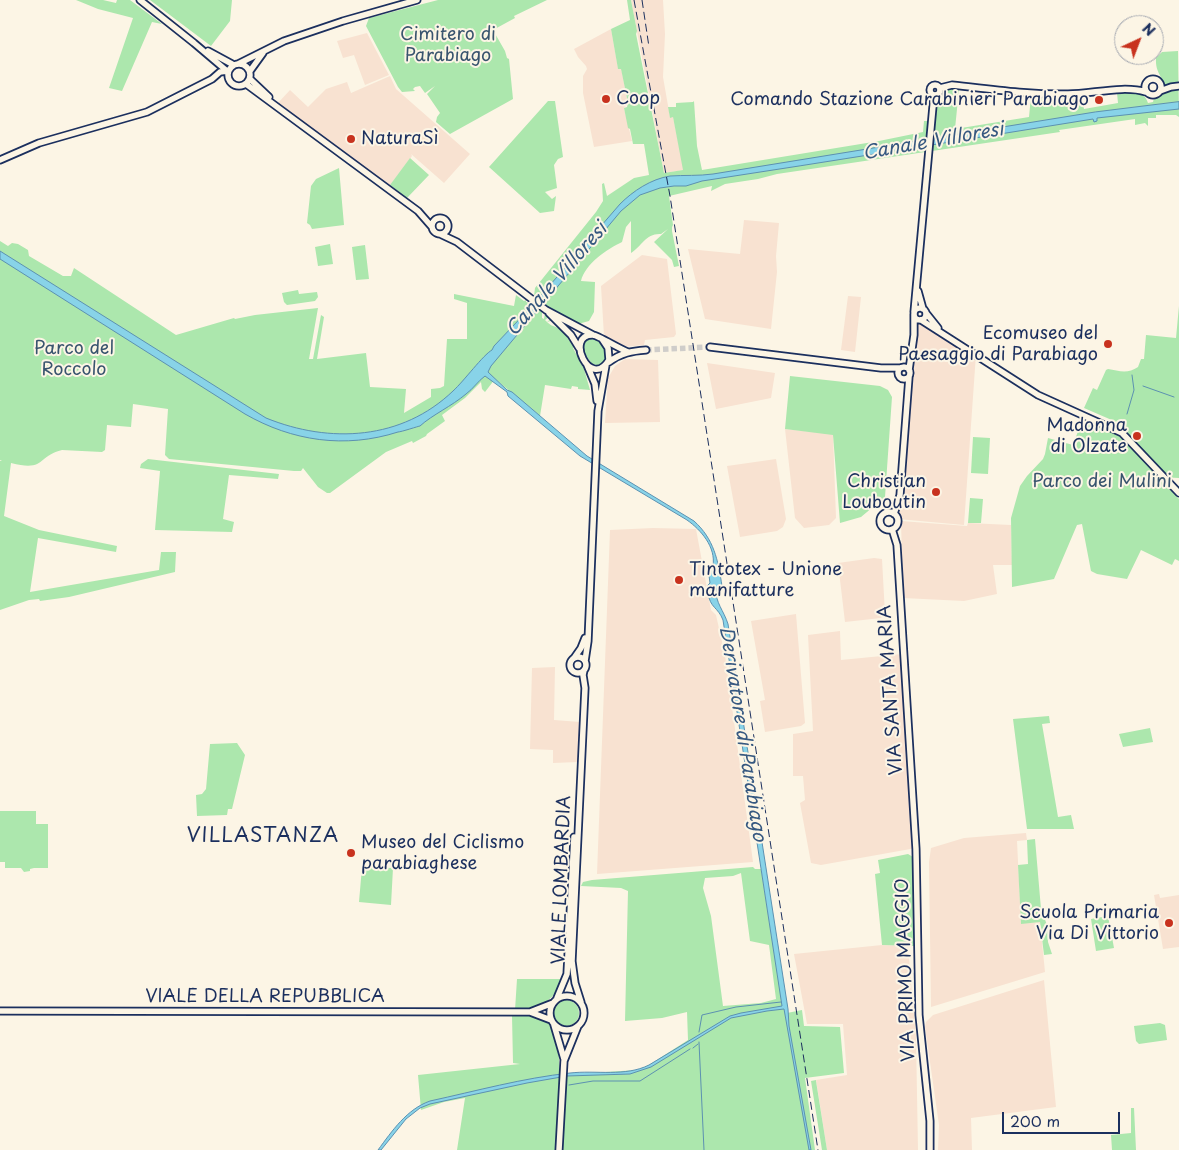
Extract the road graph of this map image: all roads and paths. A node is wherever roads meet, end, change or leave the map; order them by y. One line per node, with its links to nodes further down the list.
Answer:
1 (140, 0): 3 (street)
2 (417, 0): 4 (street)
3 (194, 42): 5 (street); 6 (street)
4 (267, 49): 6 (street); 8 (street)
5 (213, 59): 7 (street); 9 (street)
6 (235, 64): 7 (street); 8 (street)
7 (227, 71): 9 (street); 10 (street)
8 (250, 72): 11 (street)
9 (212, 79): 10 (street); 19 (street)
10 (228, 79): 11 (street)
11 (248, 82): 20 (street, VIALE LOMBARDIA)
12 (1159, 82): 13 (street); 14 (street); 17 (street)
13 (1146, 83): 16 (street); 18 (street)
14 (1171, 86): 15 (street); 17 (street)
15 (1179, 86)
16 (1134, 90): 18 (street); 26 (street)
17 (1159, 91): 18 (street)
18 (1146, 92)
19 (0, 160)
20 (425, 218): 21 (street, VIALE LOMBARDIA); 22 (street, VIALE LOMBARDIA)
21 (435, 220): 22 (street); 23 (street, VIALE LOMBARDIA)
22 (432, 227): 24 (street, VIALE LOMBARDIA)
23 (448, 229): 24 (street); 25 (street, VIALE LOMBARDIA)
24 (440, 234): 25 (street, VIALE LOMBARDIA)
25 (457, 242): 27 (street, VIALE LOMBARDIA)
26 (918, 281): 28 (street); 29 (street)
27 (544, 308): 32 (street, VIALE LOMBARDIA); 36 (street, VIALE LOMBARDIA)
28 (924, 311): 29 (street); 30 (street); 31 (street)
29 (914, 313): 30 (street); 33 (street)
30 (920, 320): 31 (street); 33 (street)
31 (942, 331): 47 (street)
32 (593, 335): 34 (street, VIALE LOMBARDIA); 36 (street)
33 (914, 335): 42 (street)
34 (602, 339): 38 (street); 40 (street, VIALE LOMBARDIA)
35 (710, 347): 41 (street)
36 (579, 348): 39 (street, VIALE LOMBARDIA)
37 (646, 350): 38 (street)
38 (628, 352): 40 (street)
39 (586, 364): 40 (street); 46 (street, VIALE LOMBARDIA)
40 (607, 364): 46 (street, VIALE LOMBARDIA)
41 (880, 368): 42 (street); 44 (street)
42 (904, 368): 43 (street, VIA SANTA MARIA); 44 (street)
43 (909, 377): 44 (street); 45 (street, VIA SANTA MARIA)
44 (899, 378): 45 (street, VIA SANTA MARIA)
45 (908, 402): 48 (street, VIA SANTA MARIA)
46 (598, 411): 50 (street, VIALE LOMBARDIA)
47 (1179, 493)
48 (894, 514): 49 (street, VIA SANTA MARIA); 49 (street, VIA SANTA MARIA)
49 (892, 529): 57 (street, VIA SANTA MARIA)
50 (588, 629): 51 (street, VIALE LOMBARDIA); 52 (street, VIALE LOMBARDIA)
51 (573, 659): 52 (street); 54 (street, VIALE LOMBARDIA)
52 (585, 662): 53 (street, VIALE LOMBARDIA)
53 (584, 670): 54 (street); 55 (street, VIALE LOMBARDIA)
54 (573, 672): 55 (street, VIALE LOMBARDIA)
55 (584, 698): 56 (street, VIALE LOMBARDIA)
56 (581, 758): 58 (street, VIALE LOMBARDIA); 59 (street, VIALE LOMBARDIA)
57 (916, 849): 66 (street, VIA PRIMO MAGGIO)
58 (555, 1000): 59 (street); 61 (street); 62 (street)
59 (580, 1002): 63 (street)
60 (0, 1012): 61 (street, VIALE DELLA REPUBBLICA)
61 (530, 1012): 62 (street)
62 (553, 1022): 63 (street); 64 (street)
63 (578, 1026): 64 (street)
64 (564, 1061): 65 (street)
65 (559, 1150)
66 (930, 1150)

